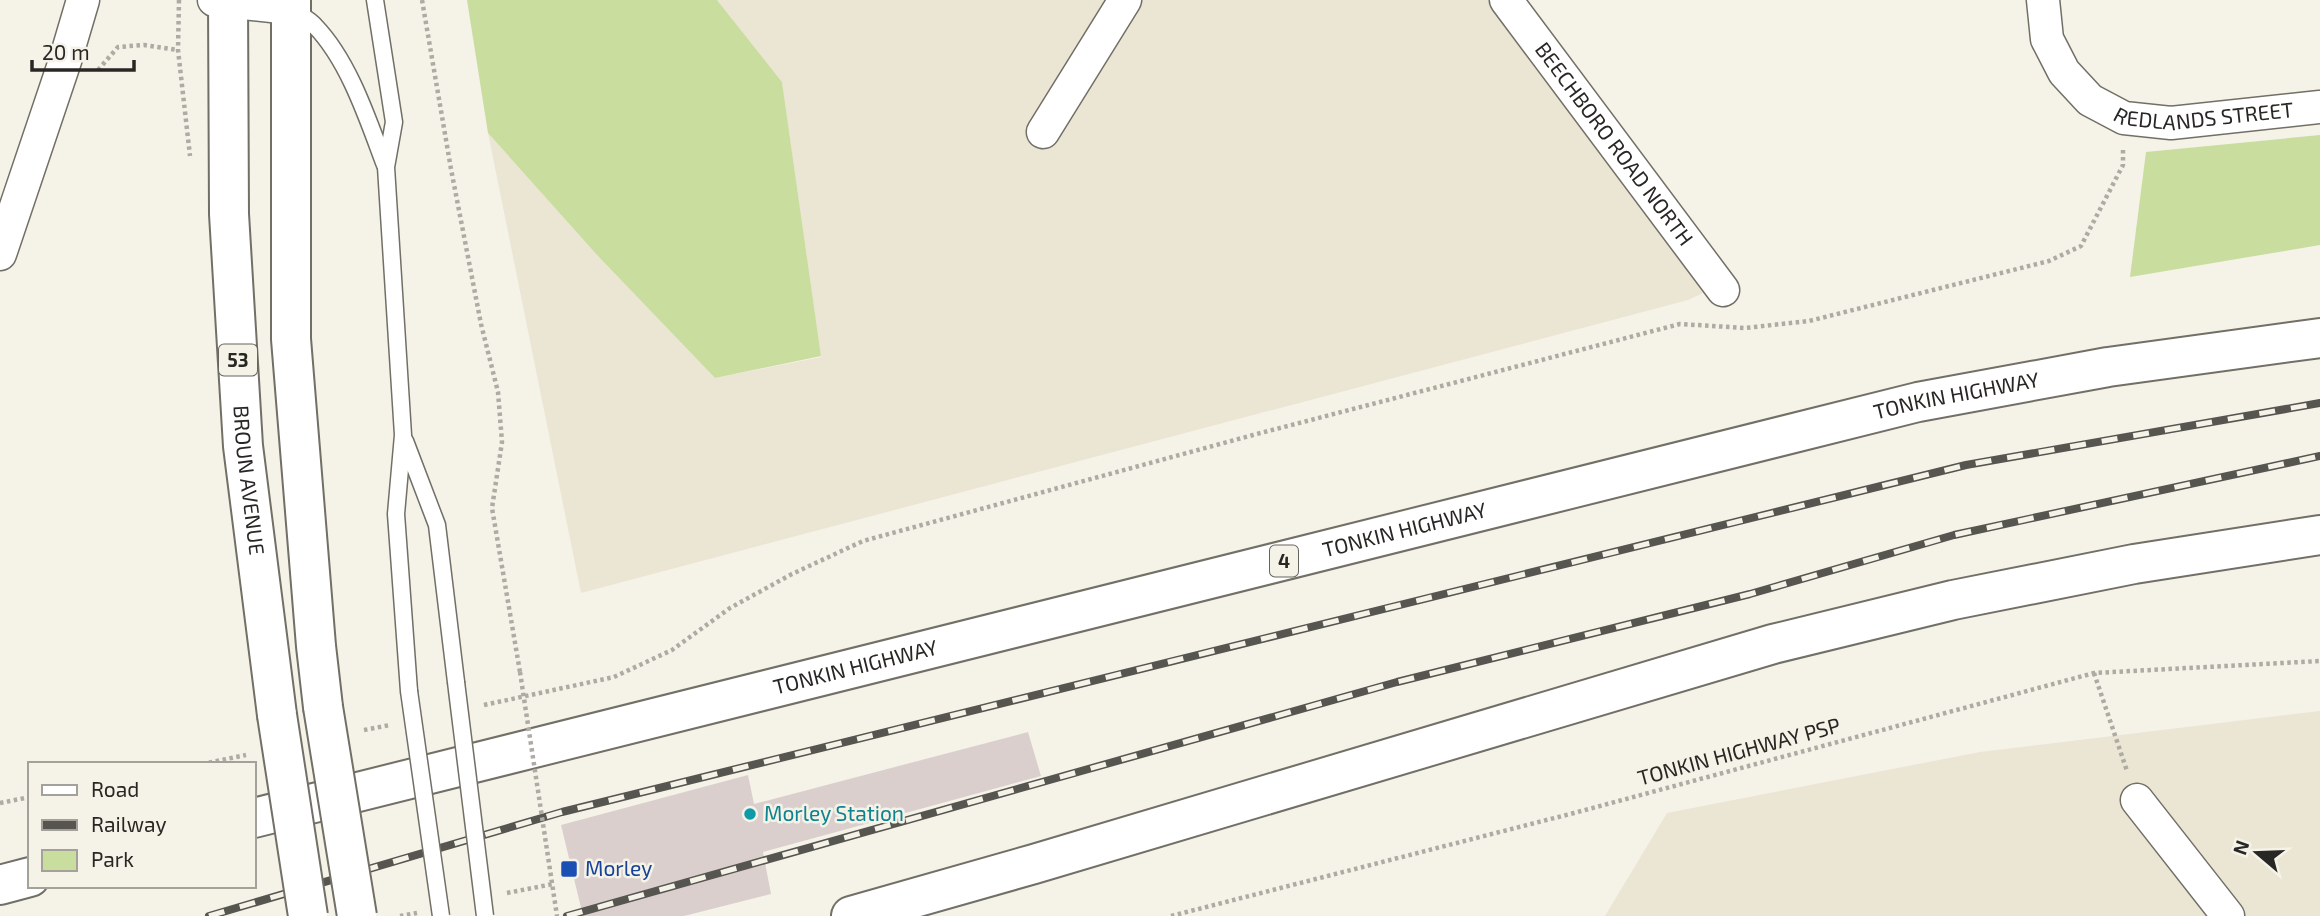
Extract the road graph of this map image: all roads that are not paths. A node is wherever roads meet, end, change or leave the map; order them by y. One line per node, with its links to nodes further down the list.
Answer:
1 (83, 0): 11 (street)
2 (375, 0): 10 (lane)
3 (1125, 0): 9 (street)
4 (1506, 0): 12 (street, BEECHBORO ROAD NORTH)
5 (2043, 0): 8 (street, REDLANDS STREET)
6 (223, 1): 7 (street); 20 (main road, BROUN AVENUE / 53, bridge)
7 (291, 4): 10 (lane); 21 (main road, bridge)
8 (2320, 107)
9 (1043, 132)
10 (386, 167): 14 (lane)
11 (0, 254)
12 (1723, 290)
13 (2320, 338): 17 (main road, TONKIN HIGHWAY / 4)
14 (403, 435): 22 (lane, bridge); 23 (lane, bridge)
15 (2320, 534): 24 (main road)
16 (2137, 800): 25 (street)
17 (256, 818)
18 (28, 878): 19 (main road)
19 (0, 885)
20 (308, 916)
21 (357, 916)
22 (441, 916)
23 (485, 916)
24 (851, 916)
25 (2228, 916)

